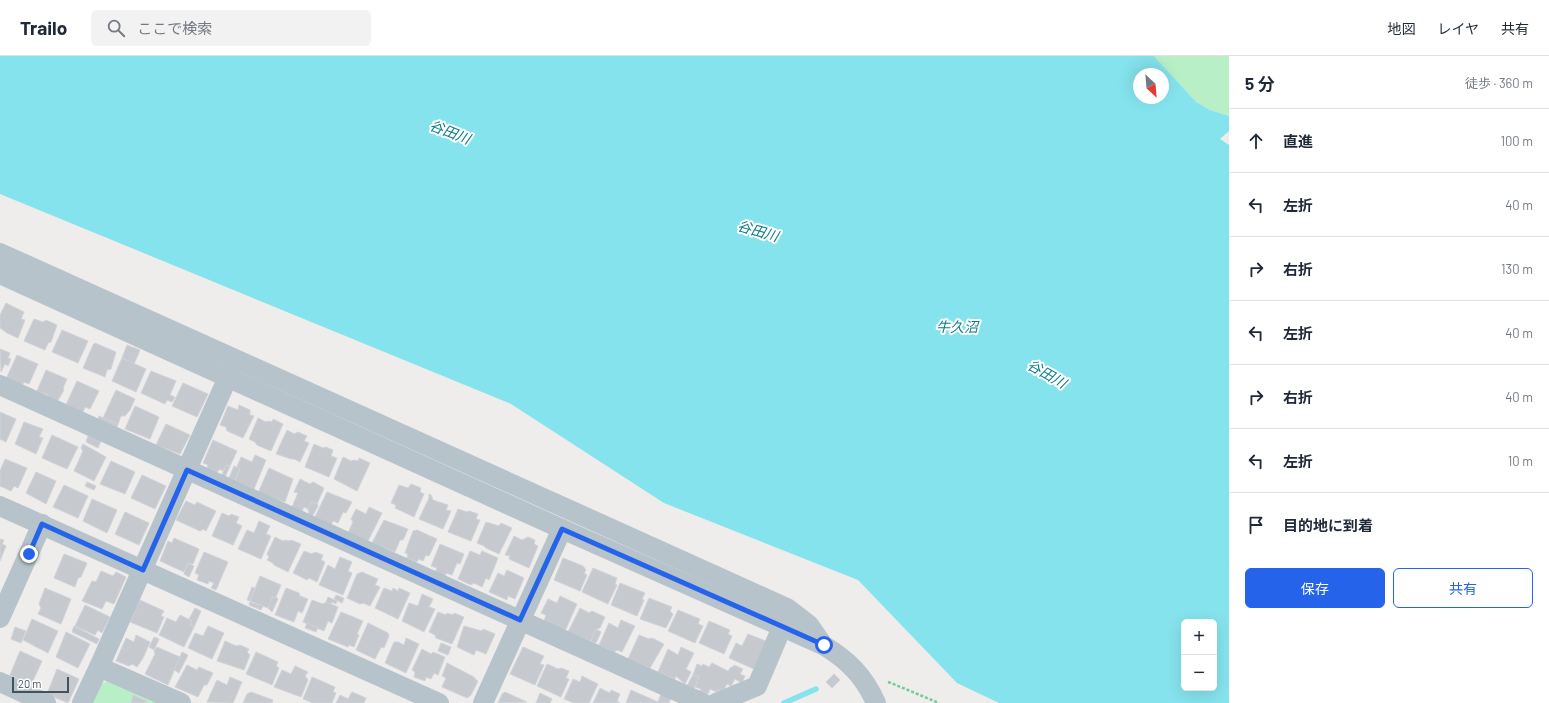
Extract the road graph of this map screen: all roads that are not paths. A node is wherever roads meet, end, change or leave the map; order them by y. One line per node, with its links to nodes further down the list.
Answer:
1 (0, 253): 13 (street)
2 (0, 274): 3 (street)
3 (228, 377): 5 (street); 8 (street)
4 (0, 385): 5 (street)
5 (187, 470): 9 (street); 11 (street)
6 (0, 506): 7 (street)
7 (42, 524): 9 (street); 10 (street)
8 (562, 529): 11 (street); 12 (street)
9 (143, 570): 14 (street); 19 (street)
10 (0, 618)
11 (520, 620): 20 (street); 21 (street)
12 (782, 627): 13 (street); 22 (street)
13 (824, 645): 23 (street)
14 (99, 668): 17 (street); 18 (street)
15 (0, 682): 16 (street)
16 (46, 703)
17 (82, 703)
18 (181, 703)
19 (439, 703)
20 (483, 703)
21 (703, 703)
22 (716, 703)
23 (876, 703)

